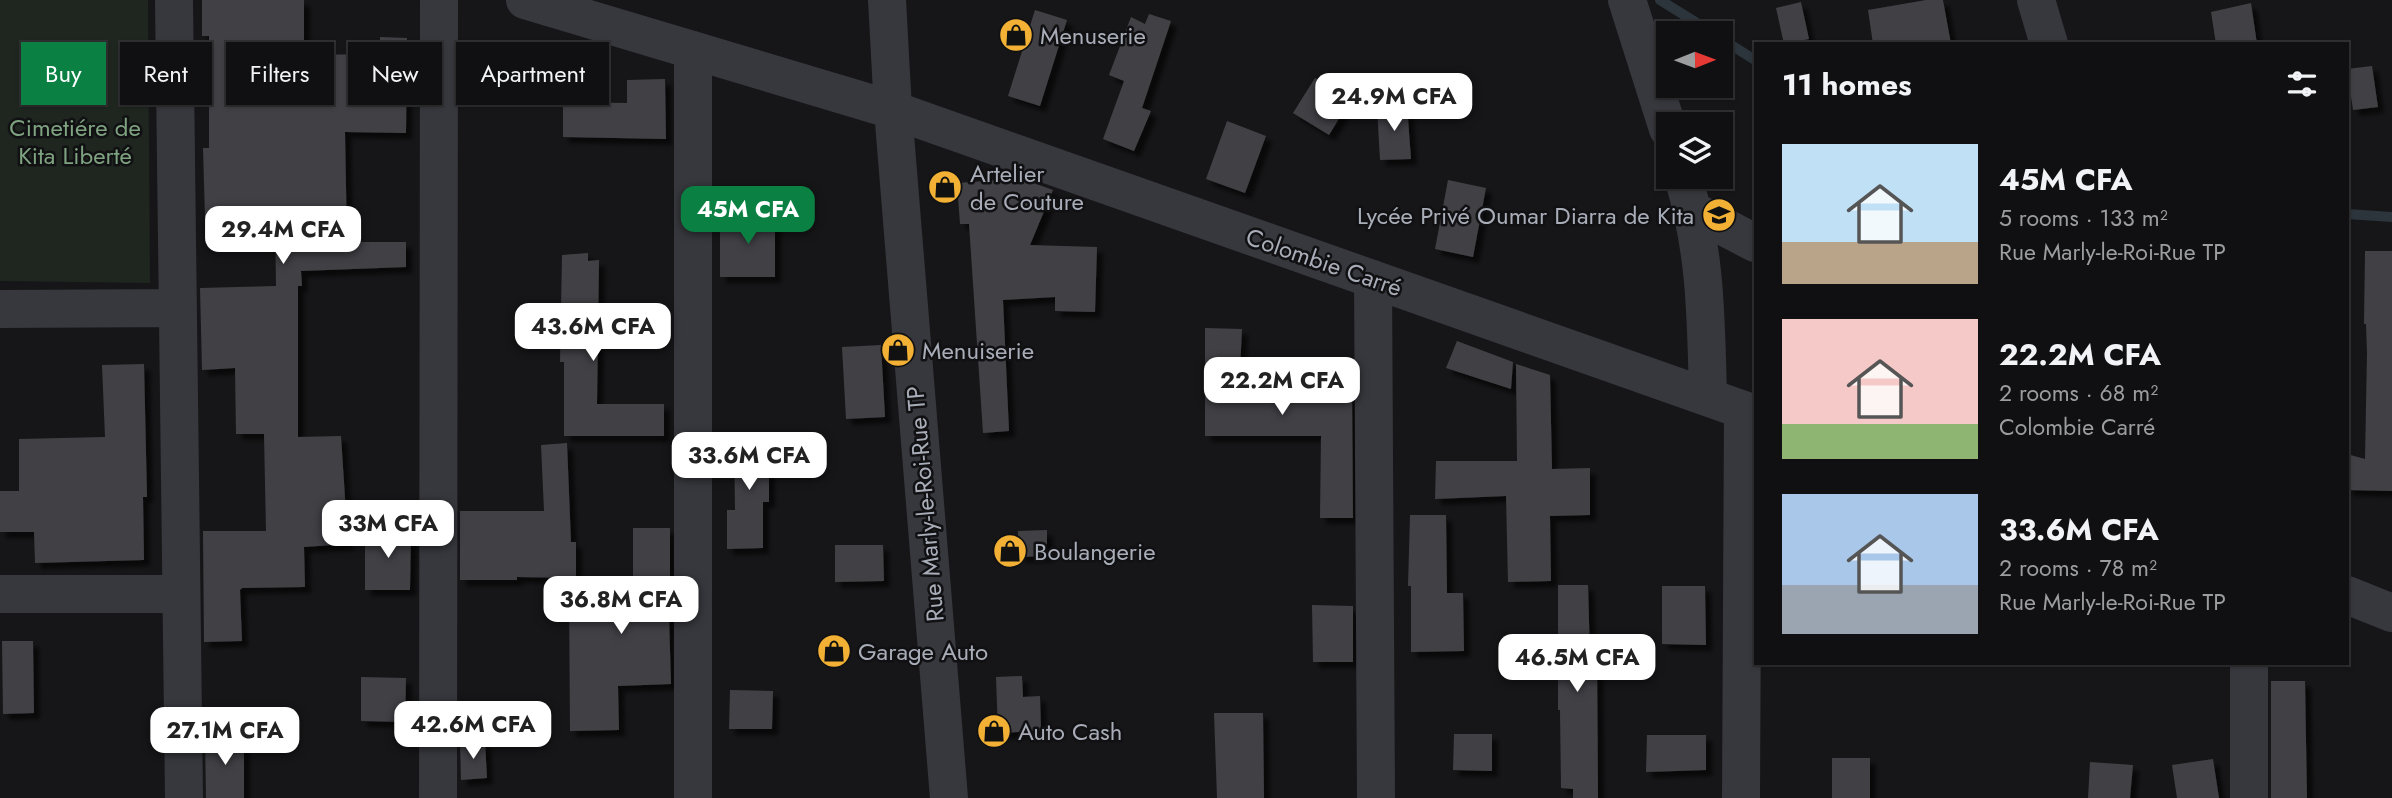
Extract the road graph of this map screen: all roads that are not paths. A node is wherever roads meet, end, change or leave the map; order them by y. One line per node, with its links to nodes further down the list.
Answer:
1 (174, 0): 14 (street)
2 (439, 0): 24 (street)
3 (525, 0): 8 (street, Colombie Carré)
4 (887, 0): 9 (street, Rue Marly-le-Roi-Rue TP)
5 (1627, 0): 10 (street)
6 (2036, 0): 7 (street)
7 (2048, 42)
8 (693, 50): 9 (street, Colombie Carré); 25 (street)
9 (893, 110): 13 (street, Colombie Carré); 26 (street, Rue Marly-le-Roi-Rue TP)
10 (1662, 112)
11 (1688, 194): 12 (street); 16 (street)
12 (1754, 242)
13 (1374, 279): 16 (street, Colombie Carré); 27 (street)
14 (178, 308): 15 (street); 19 (street)
15 (0, 309)
16 (1708, 397): 17 (street, Colombie Carré)
17 (1749, 412): 28 (street)
18 (0, 594): 19 (street)
19 (181, 594): 23 (street)
20 (2349, 596): 21 (street)
21 (2392, 613)
22 (2249, 665): 29 (street)
23 (184, 798)
24 (438, 798)
25 (694, 798)
26 (949, 798)
27 (1376, 798)
28 (1741, 798)
29 (2249, 798)

